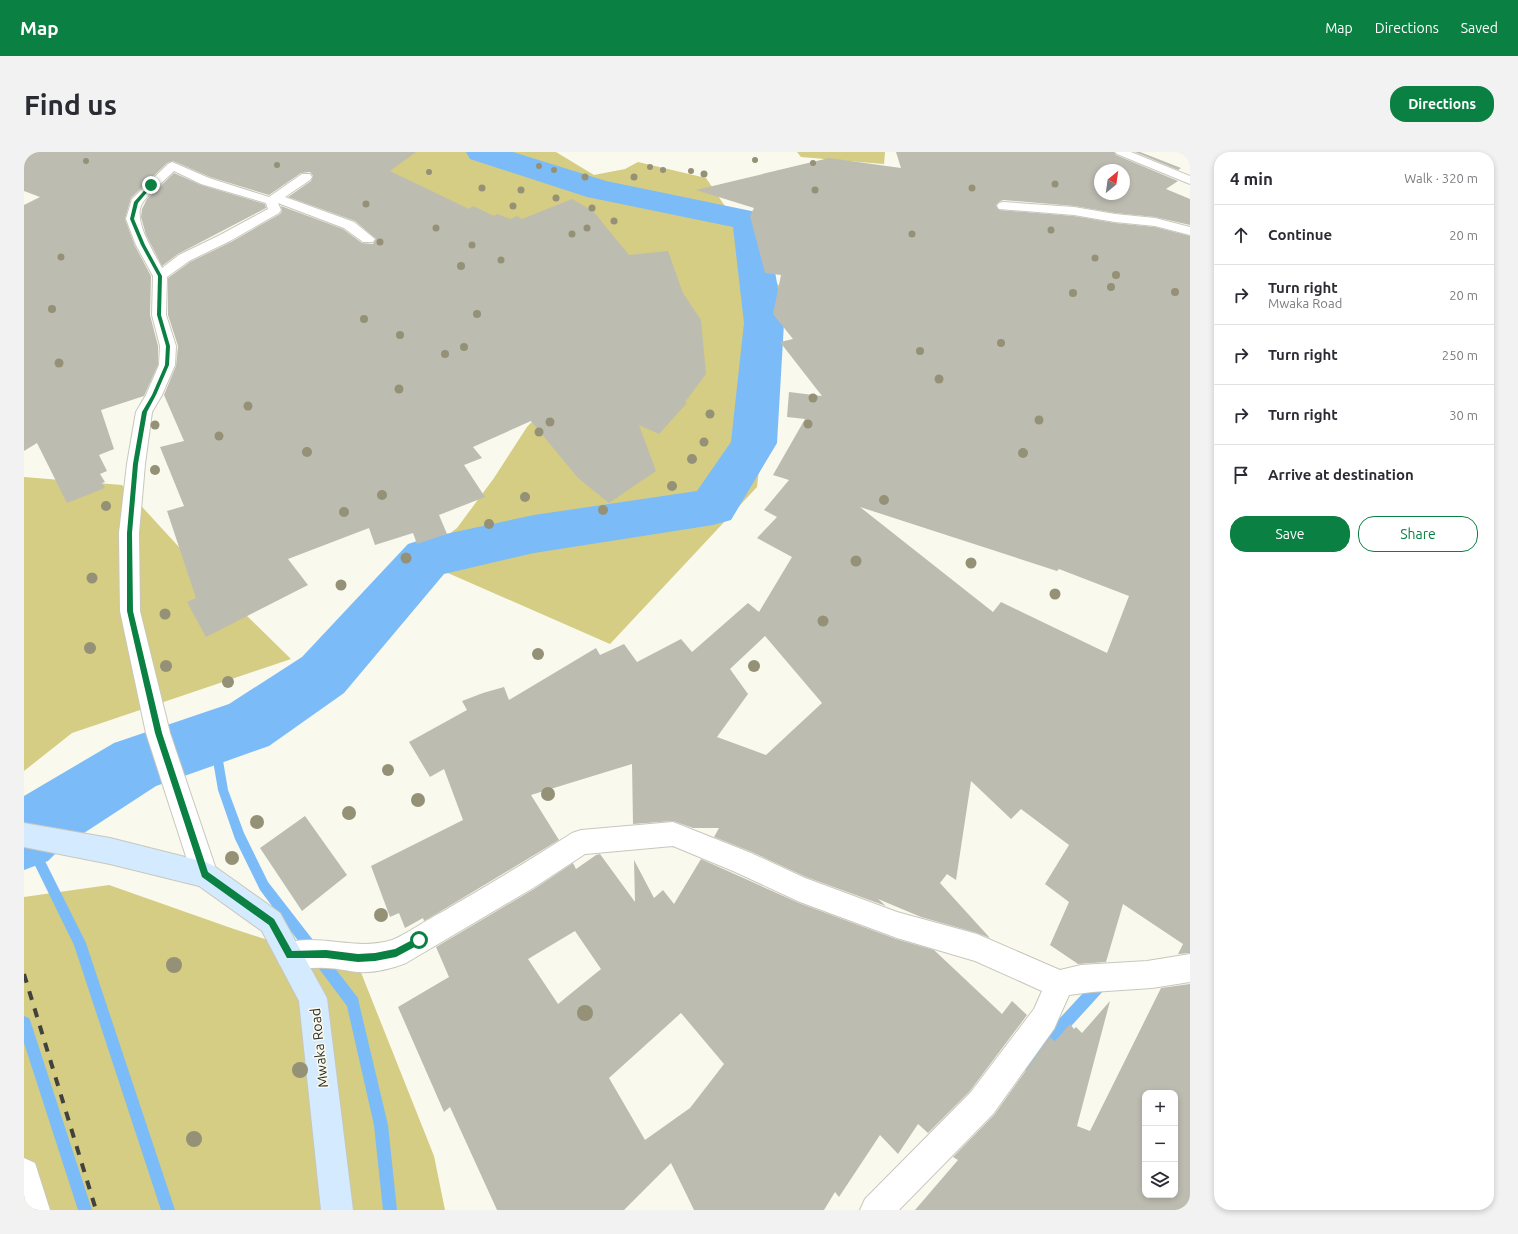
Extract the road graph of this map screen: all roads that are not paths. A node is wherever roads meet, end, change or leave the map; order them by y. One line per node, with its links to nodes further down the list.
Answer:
1 (1121, 152): 3 (street)
2 (306, 177): 4 (street)
3 (1190, 180)
4 (274, 200): 7 (street); 8 (street); 8 (street)
5 (1003, 206): 6 (street)
6 (1190, 231)
7 (368, 239)
8 (160, 276): 10 (street)
9 (24, 835): 10 (street, Mwaka Road)
10 (205, 875): 11 (street, Mwaka Road)
11 (290, 955): 13 (street); 16 (street, Mwaka Road)
12 (1190, 968): 13 (street)
13 (1060, 984): 17 (street)
14 (24, 1174): 15 (street)
15 (34, 1210)
16 (337, 1210)
17 (876, 1210)

